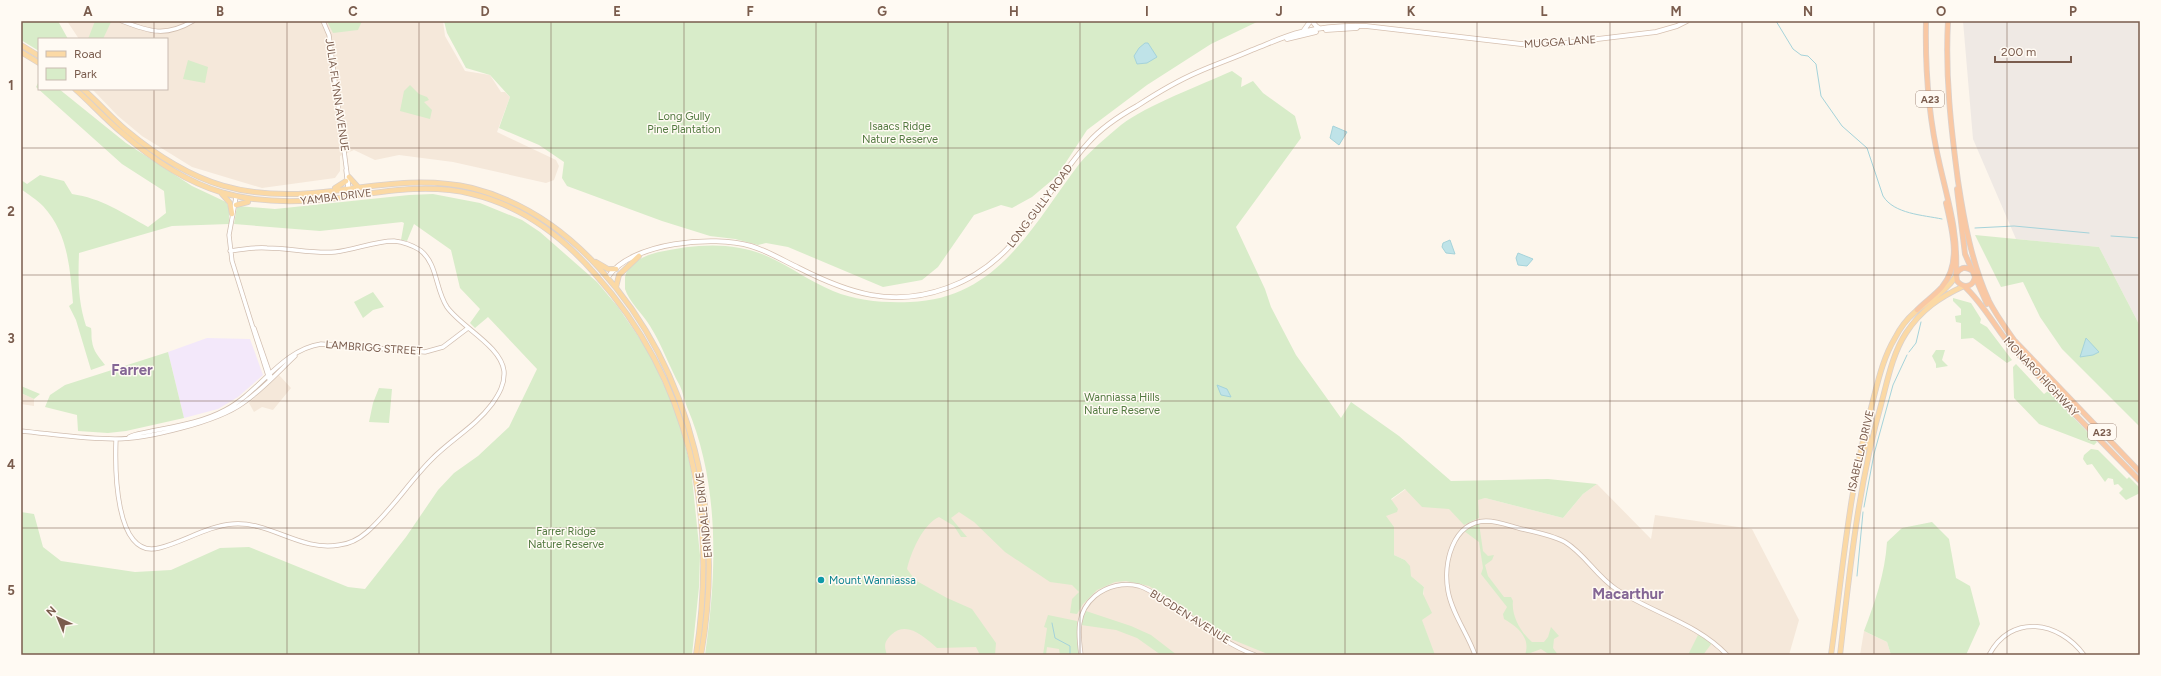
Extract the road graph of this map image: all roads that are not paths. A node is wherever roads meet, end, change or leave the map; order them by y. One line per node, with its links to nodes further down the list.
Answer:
1 (122, 21): 2 (street)
2 (193, 21)
3 (323, 21): 21 (street, JULIA FLYNN AVENUE)
4 (1687, 21): 9 (main road, MUGGA LANE)
5 (1926, 21): 20 (highway, A23)
6 (1948, 21): 19 (highway, MONARO HIGHWAY / A23)
7 (1311, 22): 8 (main road); 10 (street); 11 (main road)
8 (1322, 28): 9 (main road, MUGGA LANE); 10 (main road, MUGGA LANE)
9 (1384, 28): 10 (main road, MUGGA LANE)
10 (1312, 31): 11 (main road, LONG GULLY ROAD); 13 (main road, LONG GULLY ROAD)
11 (1299, 33): 13 (main road, LONG GULLY ROAD)
12 (21, 45): 15 (main road)
13 (1251, 50): 35 (main road, LONG GULLY ROAD)
14 (21, 52): 16 (main road)
15 (38, 55)
16 (38, 62)
17 (76, 90): 26 (main road, YAMBA DRIVE)
18 (85, 90): 22 (main road, YAMBA DRIVE)
19 (1953, 145): 40 (highway, MONARO HIGHWAY / A23); 49 (highway, MONARO HIGHWAY / A23)
20 (1940, 166): 41 (highway, A23); 46 (highway)
21 (348, 179): 23 (main road); 24 (street, JULIA FLYNN AVENUE); 25 (main road)
22 (210, 182): 27 (main road, YAMBA DRIVE); 29 (main road)
23 (358, 187): 24 (main road, YAMBA DRIVE); 37 (main road, YAMBA DRIVE)
24 (349, 189): 25 (main road, YAMBA DRIVE); 28 (main road); 30 (main road)
25 (322, 192): 27 (main road, YAMBA DRIVE)
26 (221, 193): 29 (main road, YAMBA DRIVE); 33 (main road)
27 (250, 193): 29 (main road)
28 (368, 194): 30 (main road, YAMBA DRIVE); 34 (main road, YAMBA DRIVE)
29 (236, 197): 31 (main road, YAMBA DRIVE); 32 (street); 33 (street)
30 (342, 197): 31 (main road, YAMBA DRIVE)
31 (256, 201): 32 (main road)
32 (236, 205): 33 (street)
33 (232, 214): 36 (street)
34 (560, 239): 42 (main road); 43 (main road, YAMBA DRIVE)
35 (650, 250): 38 (main road, LONG GULLY ROAD); 39 (main road, LONG GULLY ROAD)
36 (230, 251): 48 (street); 50 (street)
37 (587, 255): 39 (main road); 42 (main road, YAMBA DRIVE)
38 (639, 256): 42 (main road, LONG GULLY ROAD); 45 (main road)
39 (616, 269): 42 (main road, LONG GULLY ROAD)
40 (1974, 273): 41 (highway); 44 (highway); 49 (highway, MONARO HIGHWAY / A23)
41 (1956, 275): 44 (highway, A23); 46 (main road, ISABELLA DRIVE)
42 (608, 277): 45 (main road, ERINDALE DRIVE); 47 (main road)
43 (602, 281): 47 (main road, ERINDALE DRIVE)
44 (1964, 286): 52 (main road, ISABELLA DRIVE); 58 (highway, MONARO HIGHWAY / A23)
45 (616, 288): 61 (main road, ERINDALE DRIVE)
46 (1917, 310): 51 (main road, ISABELLA DRIVE)
47 (632, 319): 60 (main road, ERINDALE DRIVE)
48 (468, 328): 50 (street, LAMBRIGG STREET); 55 (street)
49 (2014, 340): 57 (highway, MONARO HIGHWAY / A23)
50 (270, 377): 55 (street, LAMBRIGG STREET)
51 (1869, 414): 53 (main road); 59 (main road, ISABELLA DRIVE)
52 (1876, 421): 53 (main road); 56 (main road, ISABELLA DRIVE)
53 (1867, 429): 56 (main road)
54 (21, 431): 55 (street, LAMBRIGG STREET)
55 (116, 439)
56 (1871, 444): 59 (main road); 67 (main road, ISABELLA DRIVE)
57 (2140, 472)
58 (2140, 481)
59 (1852, 492): 66 (main road, ISABELLA DRIVE)
60 (696, 655)
61 (702, 655)
62 (1081, 655): 63 (street, BUGDEN AVENUE)
63 (1255, 655)
64 (1475, 655): 65 (street)
65 (1727, 655)
66 (1831, 655)
67 (1840, 655)
68 (1989, 655): 69 (street)
69 (2084, 655)

